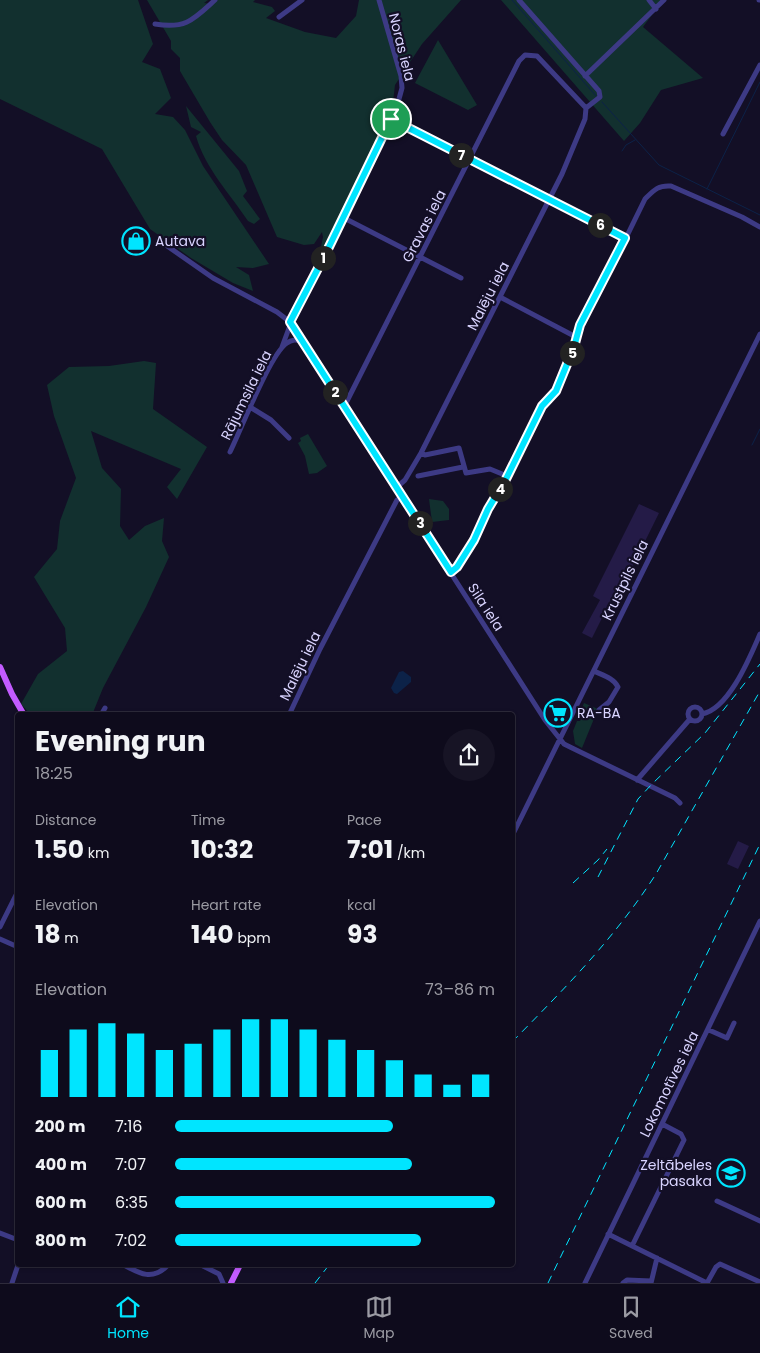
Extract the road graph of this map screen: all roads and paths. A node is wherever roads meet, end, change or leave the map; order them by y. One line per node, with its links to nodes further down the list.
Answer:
1 (215, 0): 9 (street)
2 (302, 0): 8 (street)
3 (379, 0): 12 (street, Noras iela)
4 (519, 0): 11 (street)
5 (649, 0): 7 (street)
6 (664, 0): 7 (street)
7 (656, 9): 11 (street)
8 (279, 17)
9 (155, 24)
10 (760, 65): 15 (street)
11 (585, 76): 13 (street)
12 (399, 99): 14 (street, Rājumsila iela)
13 (586, 108): 16 (street, Gravas iela); 17 (street, Malēju iela)
14 (391, 119): 16 (street); 18 (street, Rājumsila iela)
15 (723, 134)
16 (470, 159): 17 (street); 22 (street, Gravas iela)
17 (549, 200): 20 (street); 24 (street, Malēju iela)
18 (344, 218): 22 (street); 25 (street, Rājumsila iela)
19 (760, 227): 20 (street)
20 (625, 238): 27 (street)
21 (160, 241): 25 (street, Sila iela)
22 (421, 258): 23 (street); 31 (street, Gravas iela)
23 (460, 278)
24 (500, 297): 27 (street); 34 (street, Malēju iela)
25 (290, 322): 28 (street, Sila iela); 29 (street, Rājumsila iela)
26 (760, 334): 43 (street, Krustpils iela)
27 (576, 337): 37 (street)
28 (302, 341): 29 (street, Rājumsila iela); 31 (street, Sila iela)
29 (282, 347): 30 (street, Rājumsila iela)
30 (250, 407): 32 (street); 33 (street, Rājumsila iela)
31 (344, 407): 38 (street, Sila iela)
32 (289, 438)
33 (230, 452)
34 (421, 452): 35 (street); 38 (street, Malēju iela)
35 (463, 467): 36 (street); 37 (street)
36 (418, 476)
37 (508, 476): 40 (street)
38 (397, 487): 39 (street, Sila iela)
39 (403, 496): 40 (street, Sila iela); 48 (street, Malēju iela)
40 (451, 572): 51 (street, Sila iela)
41 (760, 634): 49 (street)
42 (0, 667): 46 (main road)
43 (594, 671): 45 (street); 51 (street, Krustpils iela)
44 (105, 708): 47 (street)
45 (599, 710)
46 (22, 712)
47 (103, 712)
48 (290, 712)
49 (702, 714): 50 (street); 50 (street)
50 (690, 719): 52 (street)
51 (560, 739): 52 (street, Sila iela); 54 (street, Krustpils iela)
52 (637, 780): 53 (street, Sila iela)
53 (680, 803)
54 (515, 830)
55 (15, 897): 57 (street)
56 (760, 921): 61 (street, Lokomotīves iela)
57 (0, 927)
58 (0, 939): 59 (street)
59 (15, 946)
60 (734, 1023): 61 (street)
61 (709, 1030): 62 (street, Lokomotīves iela)
62 (662, 1124): 66 (street, Lokomotīves iela); 68 (street)
63 (717, 1201): 64 (street)
64 (760, 1221)
65 (0, 1233): 67 (street)
66 (608, 1234): 68 (street); 80 (street, Lokomotīves iela)
67 (15, 1239)
68 (632, 1246): 69 (street)
69 (657, 1258): 75 (street); 82 (street)
70 (17, 1267): 77 (street)
71 (128, 1267): 72 (street)
72 (166, 1267)
73 (205, 1267): 78 (street)
74 (239, 1267): 79 (main road)
75 (651, 1282): 81 (street)
76 (760, 1282): 82 (street)
77 (12, 1283)
78 (223, 1283)
79 (231, 1283)
80 (585, 1283)
81 (623, 1283)
82 (707, 1283)

